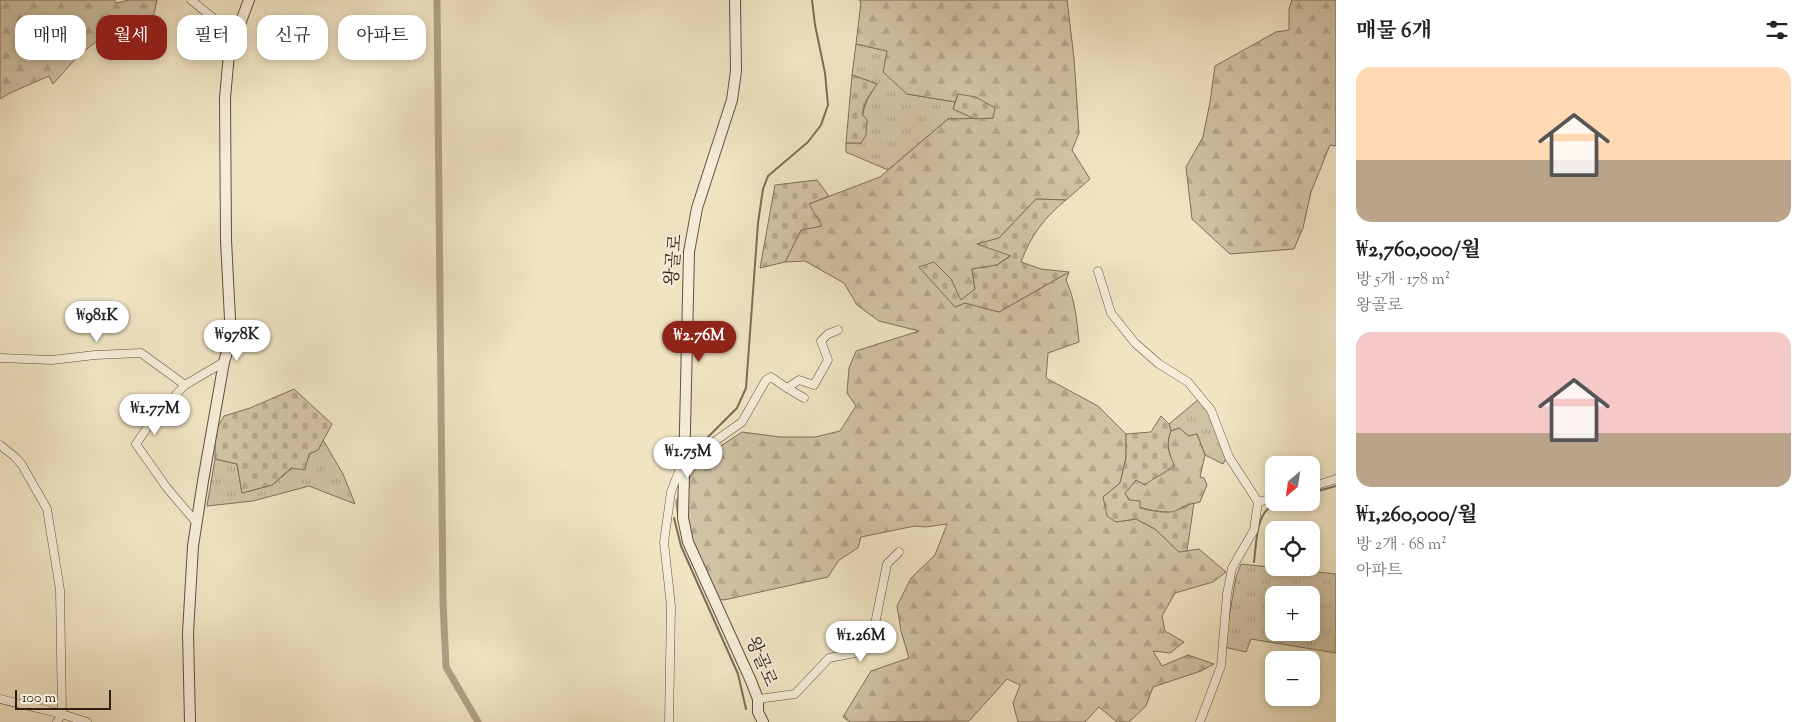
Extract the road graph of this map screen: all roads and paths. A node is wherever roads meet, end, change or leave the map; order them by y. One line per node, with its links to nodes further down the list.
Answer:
1 (191, 0): 4 (street)
2 (250, 0): 5 (street)
3 (735, 0): 15 (street, 왕골로)
4 (209, 15)
5 (244, 15)
6 (228, 60): 10 (street)
7 (1098, 271): 19 (street)
8 (838, 330): 12 (street)
9 (0, 358): 11 (street)
10 (224, 362): 11 (street); 20 (street)
11 (184, 385): 20 (street)
12 (787, 388): 13 (street); 15 (street)
13 (804, 398)
14 (0, 445): 24 (street)
15 (684, 458): 23 (street, 왕골로); 28 (street)
16 (1336, 480): 17 (street)
17 (1320, 484)
18 (1265, 500): 19 (street)
19 (1258, 502): 30 (street)
20 (196, 522): 27 (street)
21 (899, 552): 23 (street)
22 (0, 699): 24 (street)
23 (758, 699): 29 (street, 왕골로)
24 (62, 714): 25 (street); 26 (street)
25 (57, 722)
26 (87, 722)
27 (190, 722)
28 (669, 722)
29 (763, 722)
30 (1200, 722)

